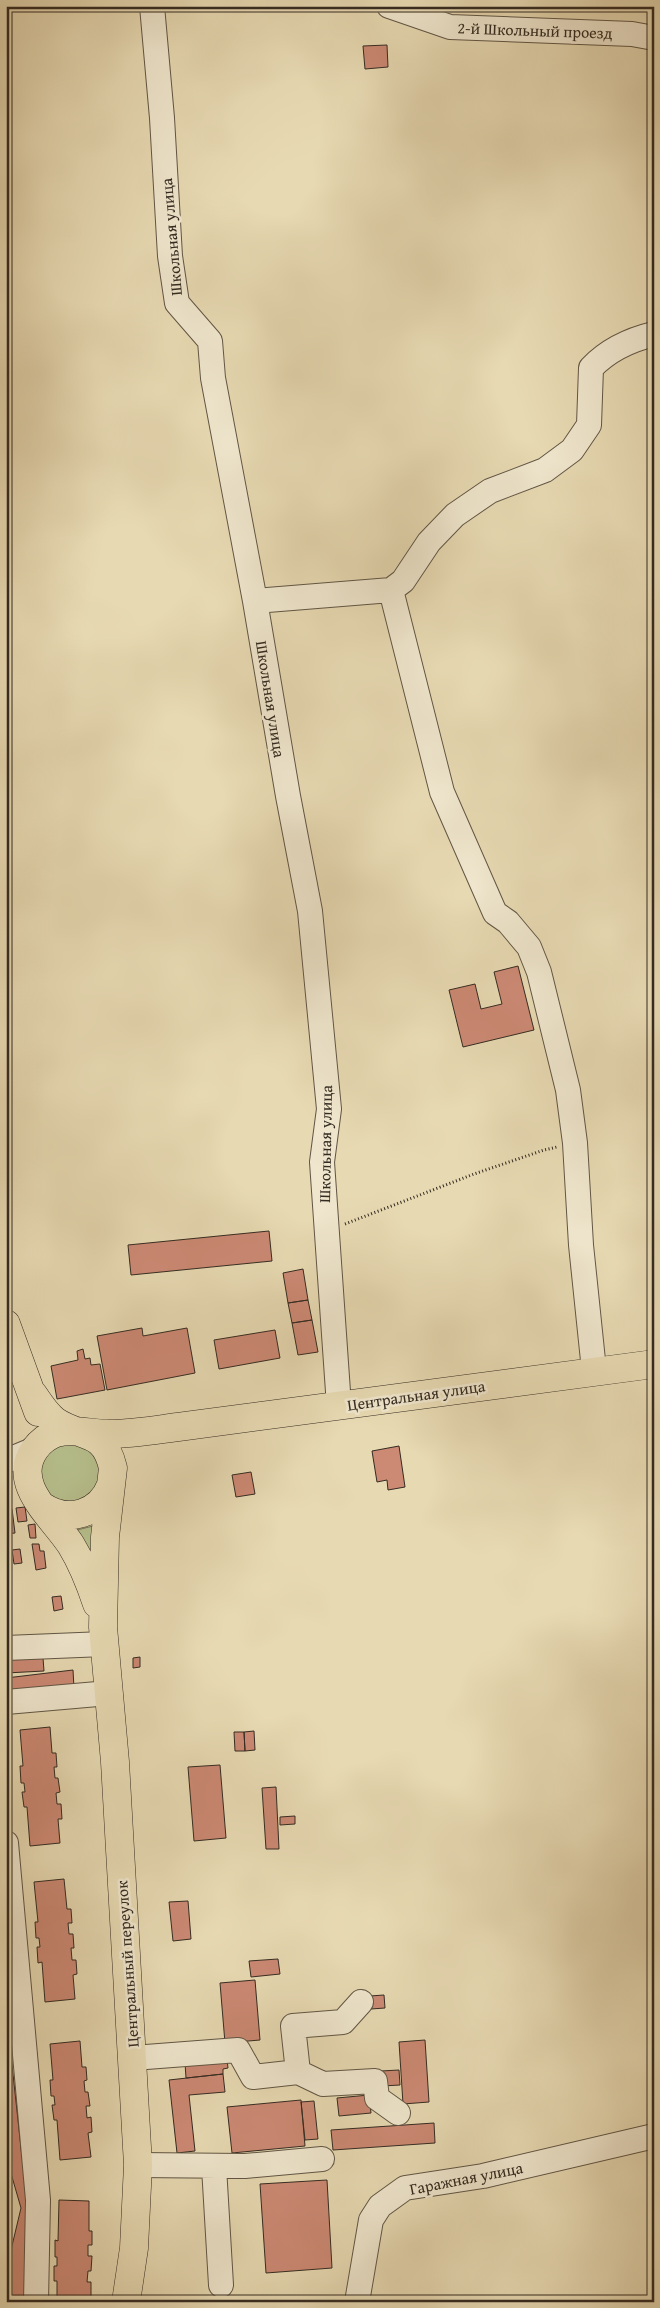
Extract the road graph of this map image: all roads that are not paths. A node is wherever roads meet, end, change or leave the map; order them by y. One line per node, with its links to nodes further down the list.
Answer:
1 (152, 6): 6 (street, Школьная улица)
2 (389, 6): 3 (street, 2-й Школьный проезд)
3 (654, 38)
4 (654, 334): 5 (street)
5 (391, 590): 6 (street); 9 (street)
6 (255, 601): 11 (street, Школьная улица)
7 (6, 1324): 10 (main road)
8 (654, 1364): 9 (main road, Центральная улица)
9 (594, 1370): 11 (main road, Центральная улица)
10 (33, 1394): 13 (main road); 14 (main road)
11 (339, 1406): 12 (main road, Центральная улица)
12 (178, 1427): 13 (main road); 17 (main road)
13 (86, 1433): 14 (main road); 17 (main road)
14 (38, 1445): 15 (street); 18 (main road)
15 (6, 1461)
16 (6, 1467): 18 (street)
17 (111, 1486): 18 (main road); 19 (main road)
18 (35, 1495): 19 (main road)
19 (103, 1635): 20 (street); 21 (main road, Центральный переулок)
20 (6, 1648)
21 (109, 1693): 22 (street); 25 (main road, Центральный переулок)
22 (6, 1702)
23 (6, 1843): 33 (street)
24 (361, 2002): 26 (street)
25 (133, 2058): 26 (street); 30 (main road, Центральный переулок)
26 (298, 2072): 27 (street)
27 (398, 2113)
28 (654, 2136): 35 (street, Гаражная улица)
29 (322, 2159): 31 (street)
30 (138, 2165): 31 (street); 34 (main road, Центральный переулок)
31 (214, 2167): 32 (street)
32 (221, 2285)
33 (36, 2302)
34 (126, 2302)
35 (358, 2302)

